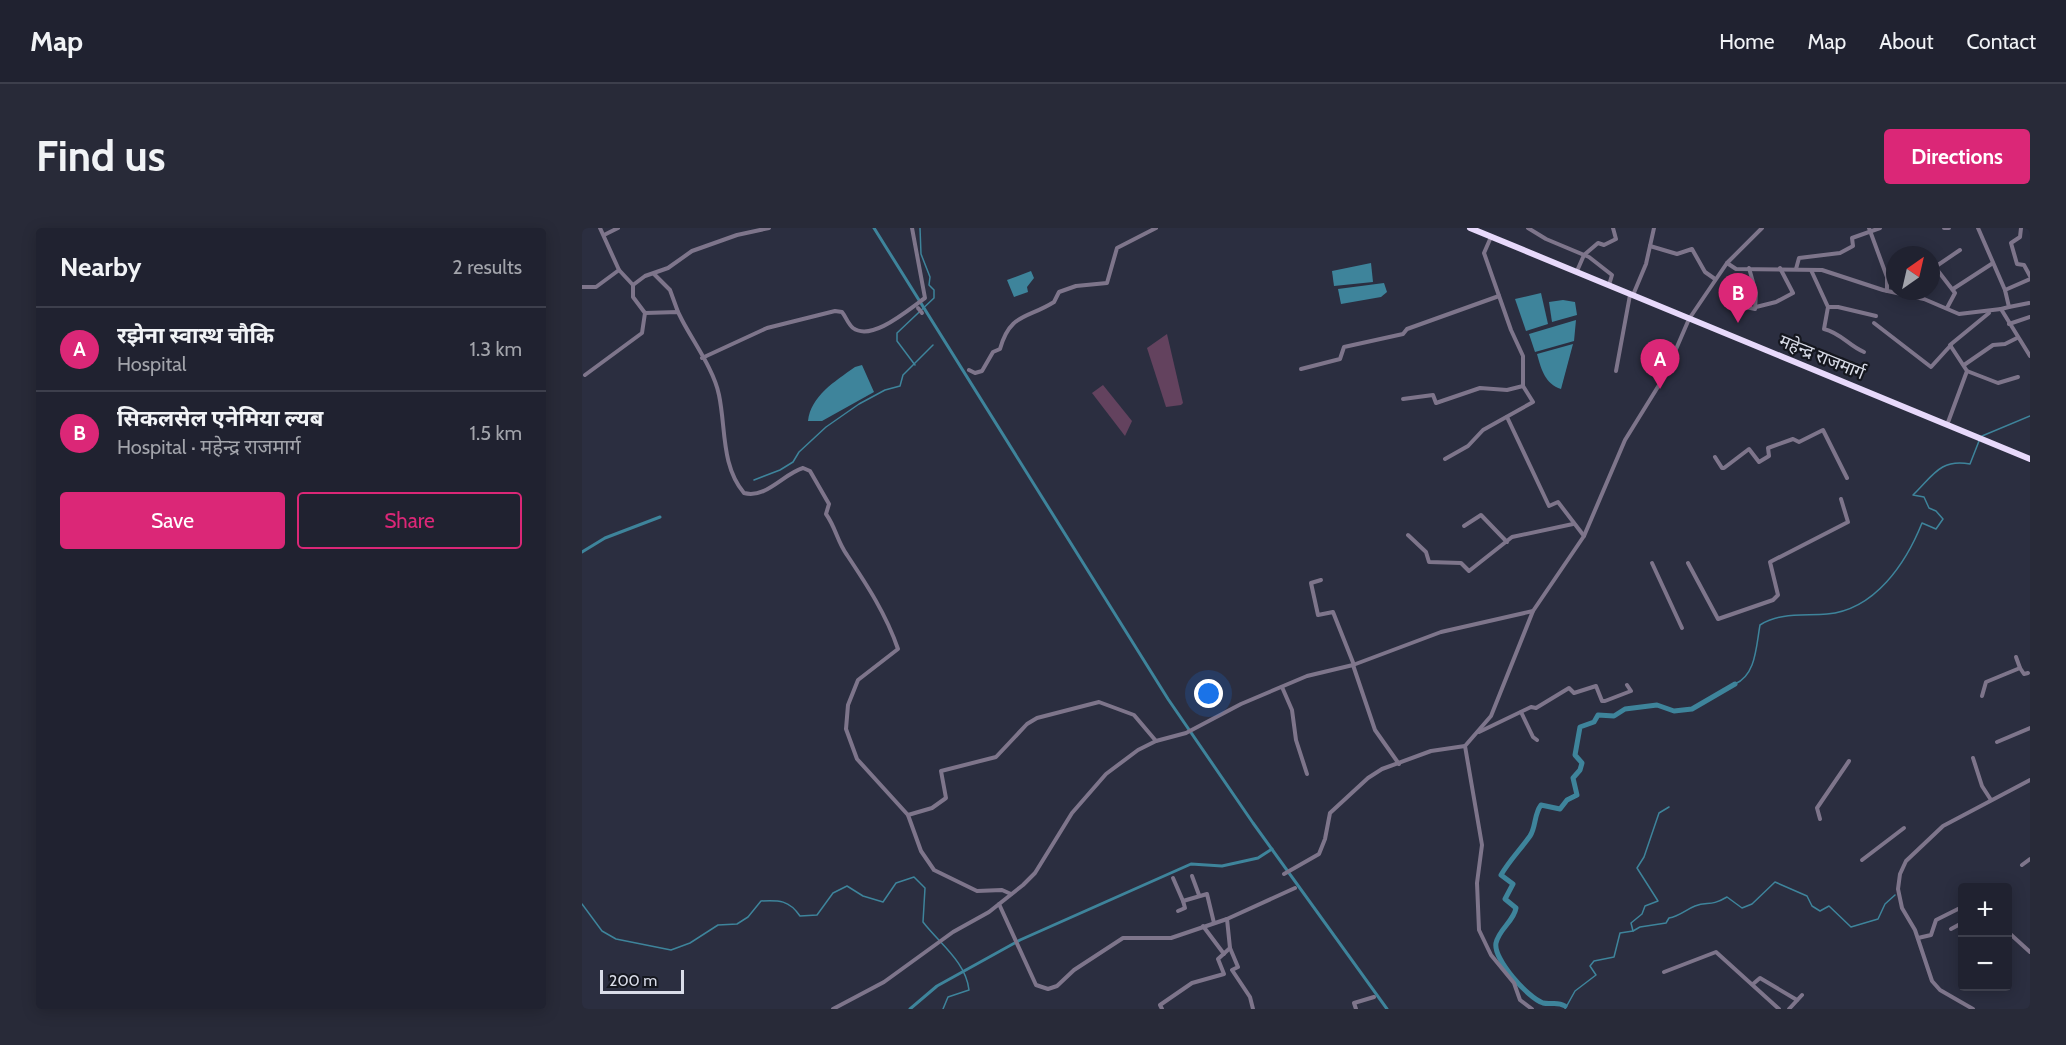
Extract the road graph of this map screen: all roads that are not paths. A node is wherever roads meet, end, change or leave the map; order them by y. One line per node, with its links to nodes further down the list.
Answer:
1 (600, 228): 17 (street)
2 (618, 228): 17 (street)
3 (769, 228): 30 (street)
4 (912, 228): 45 (street)
5 (1156, 228): 67 (street)
6 (1471, 228): 18 (highway, महेन्द्र राजमार्ग)
7 (1528, 228): 21 (street)
8 (1613, 228): 21 (street)
9 (1654, 228): 19 (street)
10 (1762, 228): 23 (street)
11 (1880, 228): 16 (street)
12 (1944, 228): 13 (street)
13 (1949, 228)
14 (1978, 228): 22 (street)
15 (2021, 228): 32 (street)
16 (1870, 230): 26 (street); 31 (street)
17 (604, 235): 27 (street)
18 (1492, 237): 29 (highway, महेन्द्र राजमार्ग); 41 (street)
19 (1650, 246): 33 (street); 40 (street)
20 (1960, 250): 37 (street)
21 (1584, 255): 29 (street); 35 (street)
22 (1993, 262): 37 (street); 38 (street)
23 (1727, 263): 24 (street); 33 (street)
24 (1749, 268): 25 (street); 46 (street)
25 (1780, 268): 26 (street); 46 (street)
26 (1796, 269): 28 (street)
27 (620, 270): 34 (street); 36 (street)
28 (1811, 270): 39 (street); 47 (street)
29 (1577, 272): 35 (highway, महेन्द्र राजमार्ग)
30 (654, 274): 34 (street); 51 (street)
31 (1886, 274)
32 (2030, 278): 38 (street)
33 (1715, 279): 57 (street)
34 (633, 285): 52 (street)
35 (1609, 285): 40 (highway, महेन्द्र राजमार्ग)
36 (582, 287)
37 (1953, 289): 49 (street)
38 (2005, 290): 48 (street)
39 (1886, 291)
40 (1632, 295): 57 (highway, महेन्द्र राजमार्ग); 69 (street)
41 (1499, 296): 66 (street); 72 (street)
42 (1742, 299): 46 (street)
43 (1927, 300): 49 (street)
44 (2029, 303): 48 (street)
45 (917, 306): 53 (street); 64 (street)
46 (1756, 307)
47 (1828, 307): 55 (street); 62 (street)
48 (2009, 307): 50 (street)
49 (1947, 308): 54 (street)
50 (2001, 309): 54 (street); 59 (street)
51 (678, 312): 52 (street); 64 (street)
52 (645, 313): 70 (street)
53 (922, 313)
54 (1989, 313): 61 (street)
55 (1876, 316)
56 (2030, 317): 59 (street)
57 (1689, 319): 75 (highway, महेन्द्र राजमार्ग); 84 (street)
58 (1874, 323): 61 (street)
59 (2009, 324): 60 (street)
60 (2017, 338): 63 (street); 65 (street)
61 (1951, 345): 65 (street)
62 (1864, 352)
63 (2030, 356)
64 (702, 358): 111 (street)
65 (1964, 365): 68 (street)
66 (1301, 369)
67 (969, 370)
68 (1967, 370): 71 (street); 75 (street)
69 (1616, 371)
70 (585, 375)
71 (2018, 377)
72 (1523, 386): 73 (street); 74 (street)
73 (1403, 399)
74 (1507, 417): 77 (street); 81 (street)
75 (1947, 425): 78 (highway, महेन्द्र राजमार्ग)
76 (1715, 457): 79 (street)
77 (1445, 459)
78 (2030, 459)
79 (1847, 478)
80 (1841, 499): 87 (street)
81 (1573, 524): 84 (street); 85 (street)
82 (1464, 526): 85 (street)
83 (1408, 535): 85 (street)
84 (1584, 536): 89 (street)
85 (1507, 542)
86 (1652, 563): 90 (street)
87 (1688, 563)
88 (1321, 580): 92 (street)
89 (1533, 611): 92 (street); 100 (street)
90 (1682, 628)
91 (2016, 657): 93 (street)
92 (1354, 665): 96 (street); 107 (street)
93 (2020, 668): 94 (street); 97 (street)
94 (2028, 673)
95 (1627, 685): 98 (street)
96 (1282, 687): 102 (street); 108 (street)
97 (1982, 696)
98 (1521, 712): 100 (street); 101 (street)
99 (2030, 728): 103 (street)
100 (1478, 731): 104 (street)
101 (1537, 740)
102 (1156, 741): 111 (street); 121 (street)
103 (1997, 742)
104 (1465, 746): 107 (street); 146 (street)
105 (1973, 758): 110 (street)
106 (1849, 760): 112 (street)
107 (1399, 764): 117 (street)
108 (1307, 774)
109 (2030, 780): 110 (street)
110 (1991, 800): 133 (street)
111 (908, 815): 121 (street)
112 (1820, 819)
113 (1904, 828): 115 (street)
114 (2030, 859): 116 (street)
115 (1862, 860)
116 (2022, 865)
117 (1285, 874)
118 (1191, 876): 122 (street)
119 (1173, 878): 123 (street)
120 (1295, 888): 127 (street)
121 (1011, 894): 124 (street)
122 (1199, 895): 123 (street); 128 (street)
123 (1183, 901): 126 (street)
124 (999, 904): 129 (street); 142 (street)
125 (1958, 909): 133 (street)
126 (1178, 911)
127 (1227, 919): 128 (street); 134 (street)
128 (1214, 923): 129 (street)
129 (1203, 926): 136 (street)
130 (1958, 926): 131 (street)
131 (1951, 929)
132 (2012, 936): 135 (street)
133 (1918, 938): 149 (street)
134 (1230, 948): 136 (street); 144 (street)
135 (2030, 952)
136 (1224, 954): 143 (street)
137 (1664, 972): 138 (street)
138 (1754, 984): 141 (street); 147 (street)
139 (1802, 994): 141 (street)
140 (1374, 997): 145 (street)
141 (1797, 1000): 148 (street)
142 (833, 1009)
143 (1162, 1009)
144 (1253, 1009)
145 (1356, 1009)
146 (1532, 1009)
147 (1779, 1009)
148 (1789, 1009)
149 (1973, 1009)

